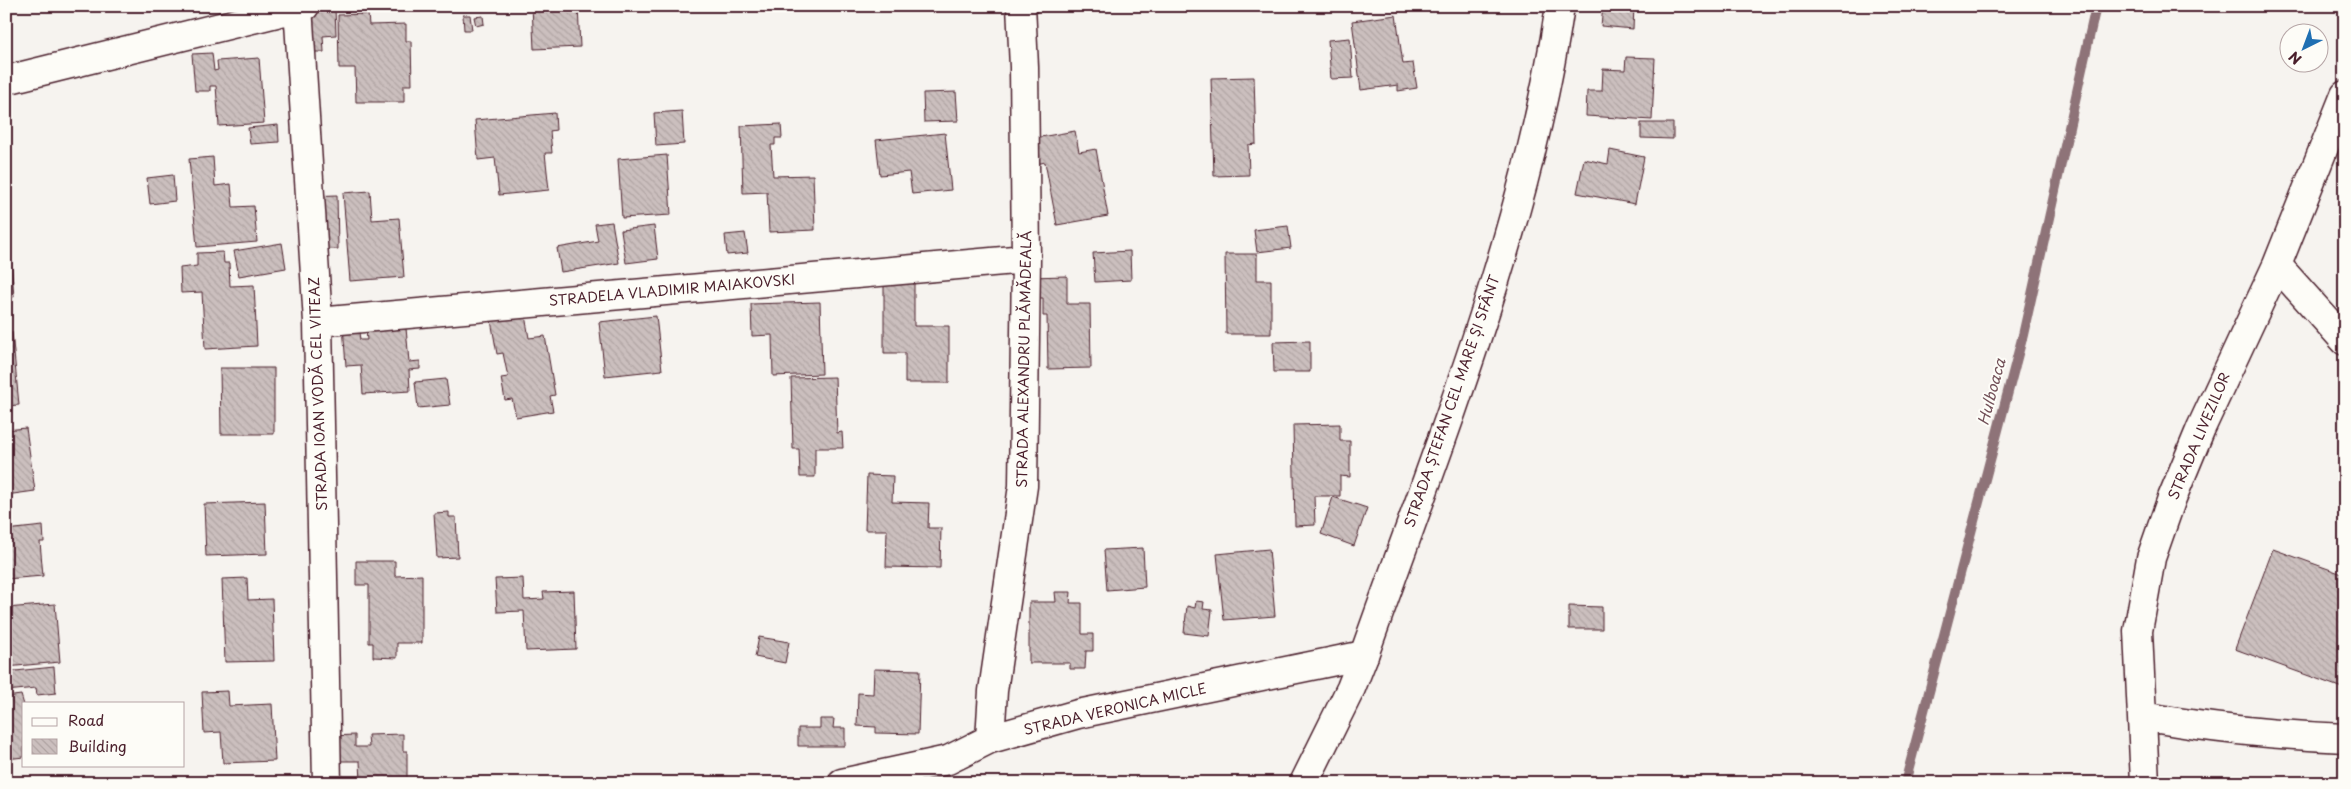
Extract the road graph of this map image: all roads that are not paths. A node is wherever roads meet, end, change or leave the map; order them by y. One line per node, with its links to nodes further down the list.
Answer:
1 (1021, 6): 6 (street, STRADA ALEXANDRU PLĂMĂDEALĂ)
2 (1560, 6): 10 (street, STRADA ȘTEFAN CEL MARE ȘI SFÂNT)
3 (300, 7): 4 (street); 8 (street, STRADA IOAN VODĂ CEL VITEAZ)
4 (6, 80)
5 (2345, 95): 7 (street, STRADA LIVEZILOR)
6 (1026, 259): 8 (street, STRADELA VLADIMIR MAIAKOVSKI); 13 (street, STRADA ALEXANDRU PLĂMĂDEALĂ)
7 (2277, 265): 9 (street); 11 (street, STRADA LIVEZILOR)
8 (318, 322): 15 (street, STRADA IOAN VODĂ CEL VITEAZ)
9 (2345, 342)
10 (1364, 655): 13 (street, STRADA VERONICA MICLE); 17 (street, STRADA ȘTEFAN CEL MARE ȘI SFÂNT)
11 (2143, 716): 12 (street); 18 (street, STRADA LIVEZILOR)
12 (2345, 738)
13 (990, 739): 14 (street, STRADA VERONICA MICLE)
14 (948, 771): 16 (street, STRADA VERONICA MICLE)
15 (327, 783)
16 (842, 783)
17 (1304, 783)
18 (2144, 783)

